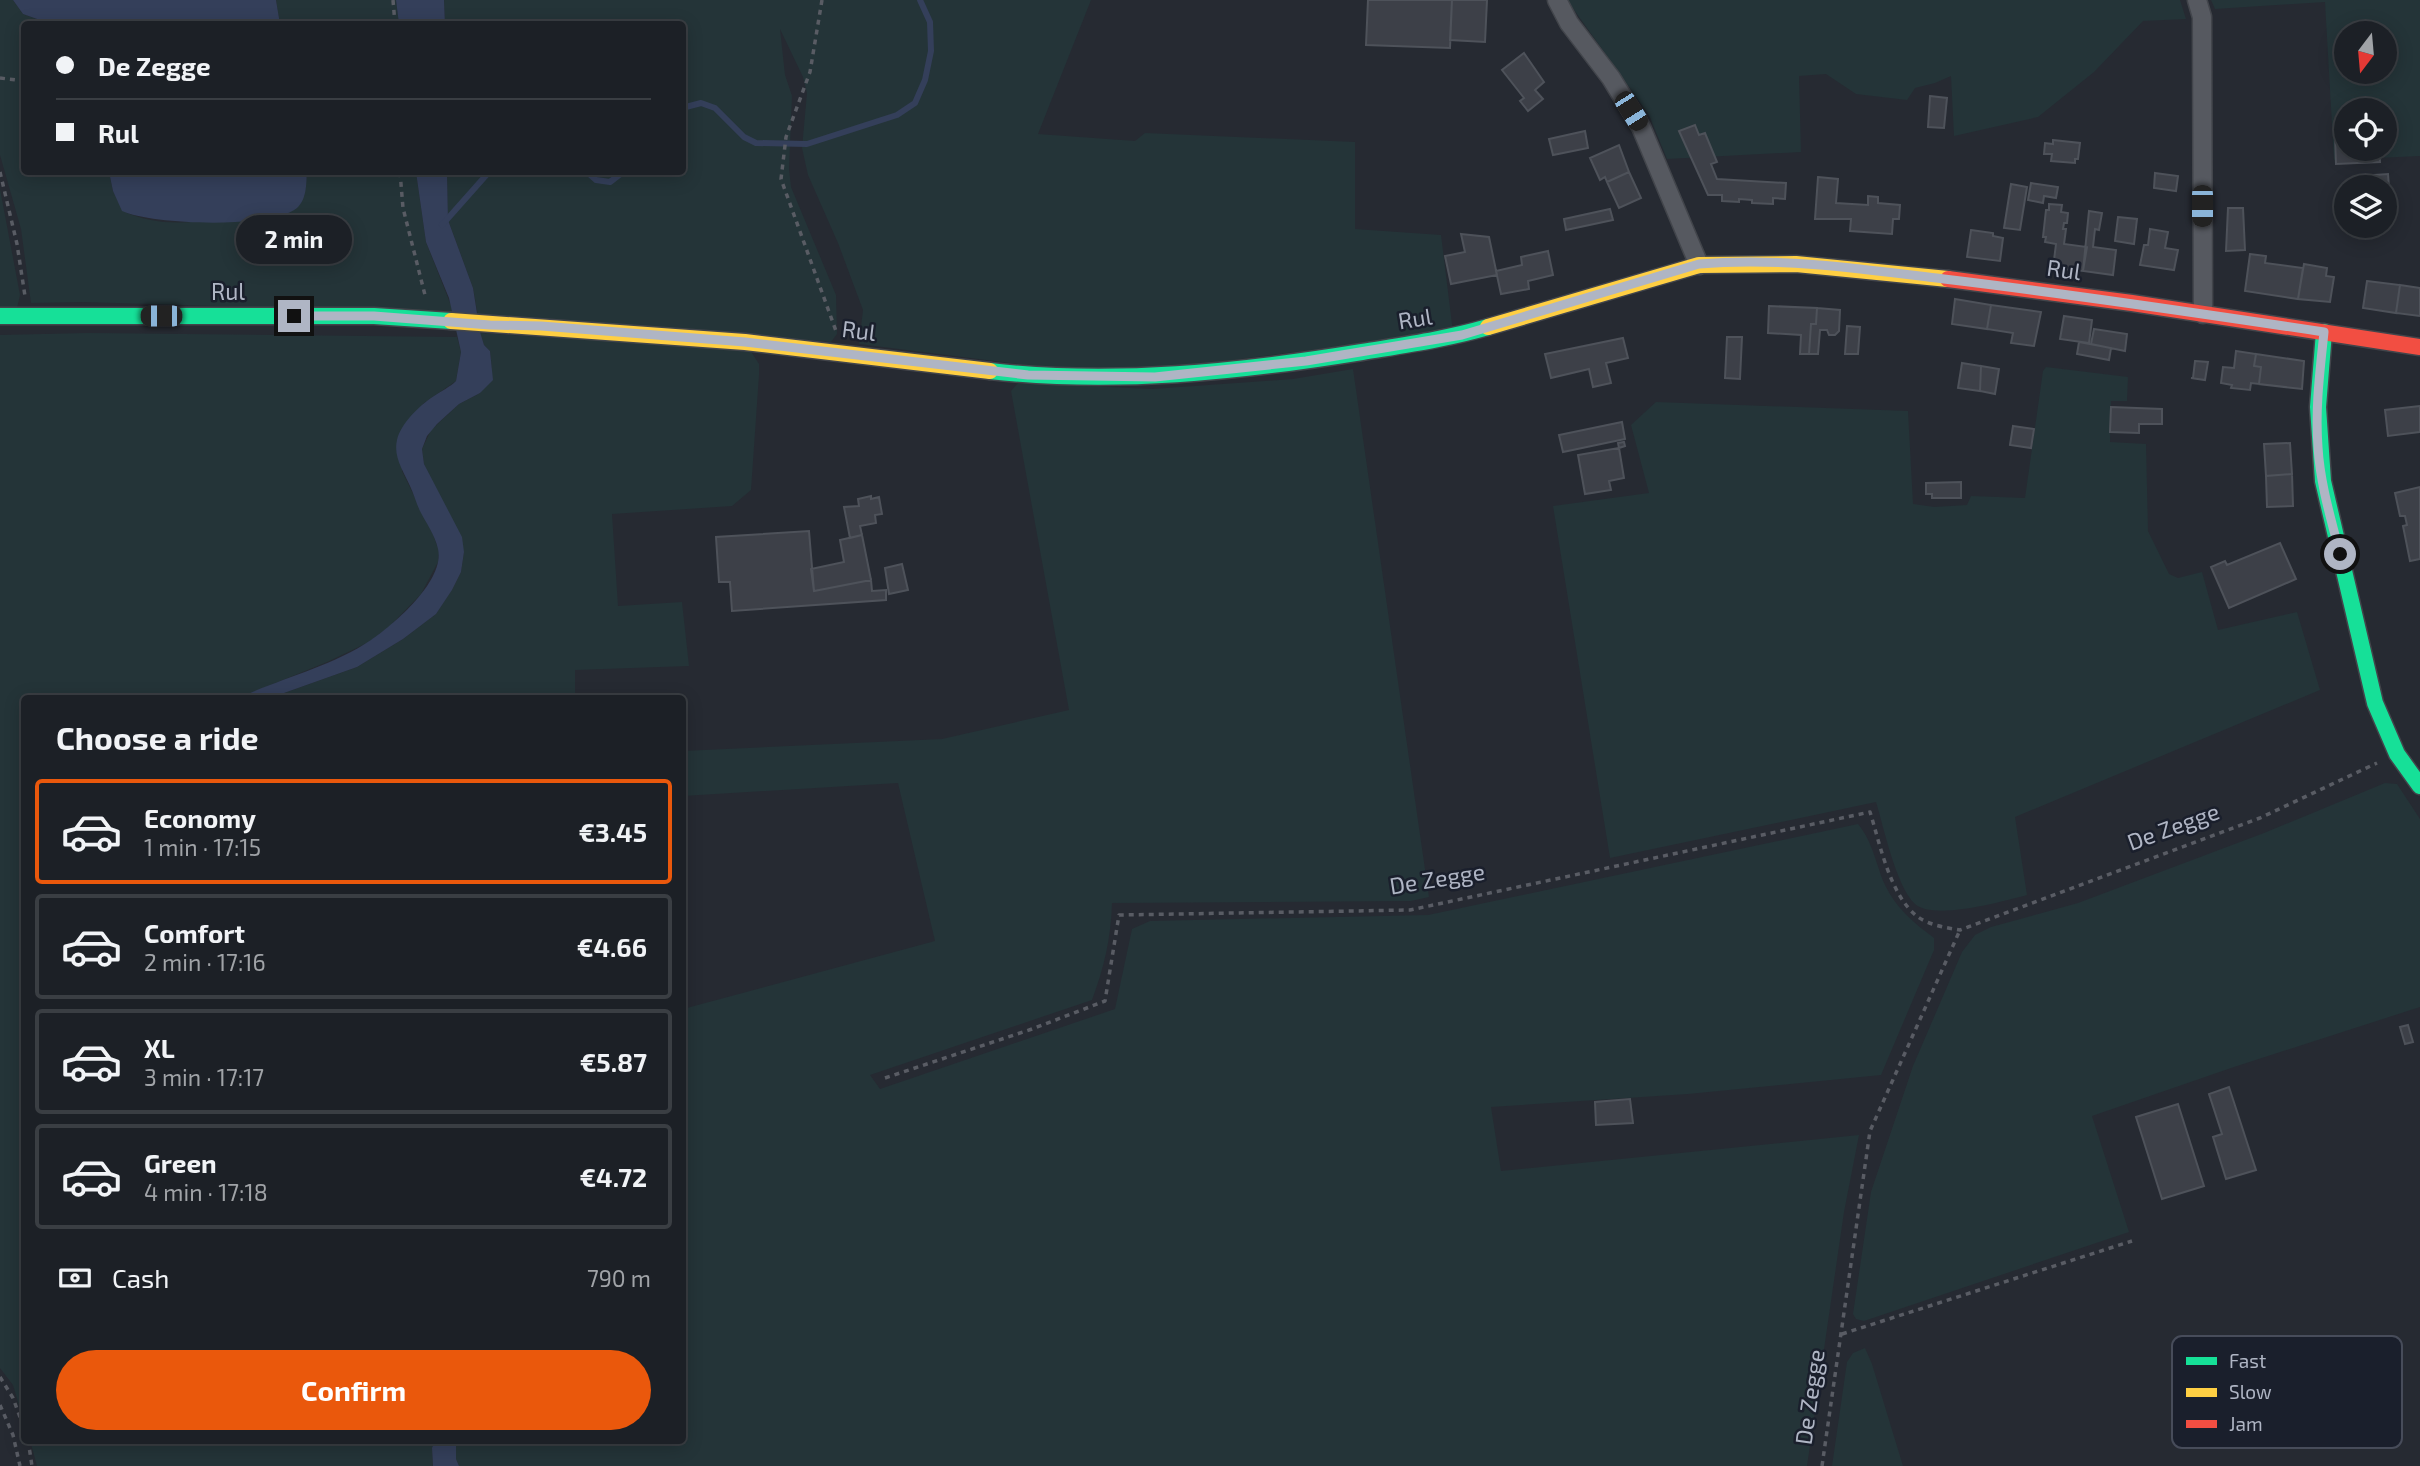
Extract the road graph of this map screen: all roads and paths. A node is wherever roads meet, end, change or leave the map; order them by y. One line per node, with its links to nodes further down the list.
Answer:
1 (393, 0): 5 (path)
2 (822, 0): 17 (path)
3 (1557, 0): 10 (street)
4 (2197, 0): 11 (street)
5 (395, 21)
6 (0, 78): 7 (path)
7 (21, 81)
8 (0, 172): 13 (path)
9 (400, 175): 14 (path)
10 (1699, 264): 11 (street, Rul); 17 (street, Rul)
11 (2203, 314): 15 (street, Rul)
12 (0, 316): 13 (street, Rul)
13 (28, 316): 14 (street, Rul)
14 (430, 319): 17 (street, Rul)
15 (2324, 332): 16 (street, Rul); 18 (street)
16 (2420, 347)
17 (843, 353)
18 (2397, 754): 19 (street); 20 (path, De Zegge)
19 (2420, 786)
20 (1960, 930): 21 (path, De Zegge); 23 (path, De Zegge)
21 (885, 1078)
22 (2132, 1241): 23 (path, De Zegge)
23 (1842, 1334): 30 (path, De Zegge)
24 (0, 1377): 26 (path)
25 (0, 1405): 28 (path)
26 (21, 1420)
27 (29, 1444): 29 (path)
28 (20, 1466)
29 (32, 1466)
30 (1822, 1466)

